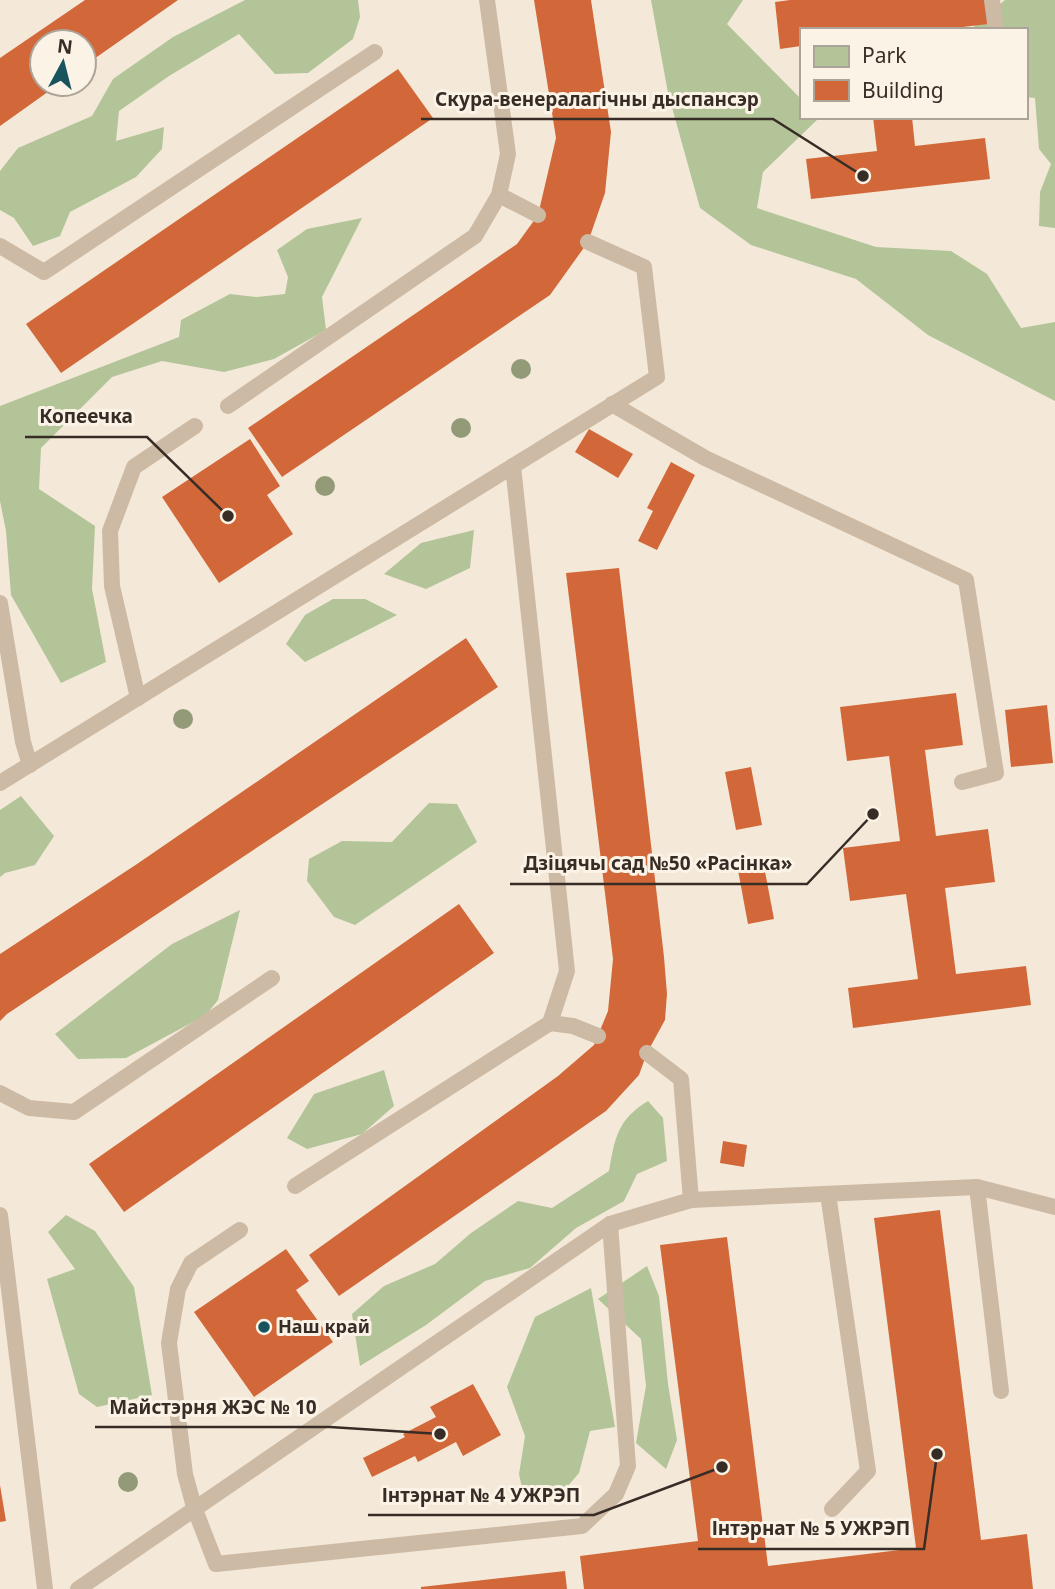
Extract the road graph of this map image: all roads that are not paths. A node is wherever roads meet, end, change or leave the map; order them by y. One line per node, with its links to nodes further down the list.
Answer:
1 (487, 0): 5 (lane)
2 (992, 0): 3 (lane)
3 (996, 28)
4 (375, 52): 8 (lane)
5 (499, 195): 6 (lane); 10 (lane)
6 (538, 215)
7 (588, 242): 9 (lane)
8 (0, 246)
9 (612, 404): 12 (lane); 16 (lane)
10 (228, 406)
11 (195, 426): 14 (lane)
12 (513, 466): 14 (lane); 19 (lane)
13 (0, 603): 15 (lane)
14 (138, 698): 15 (lane)
15 (30, 765): 17 (lane)
16 (962, 782)
17 (0, 783)
18 (272, 978): 22 (lane)
19 (550, 1023): 20 (lane); 23 (lane)
20 (598, 1036)
21 (647, 1053): 26 (lane)
22 (0, 1093)
23 (295, 1186)
24 (977, 1188): 25 (lane); 27 (lane); 31 (lane)
25 (828, 1194): 26 (lane); 33 (lane)
26 (691, 1200): 29 (lane)
27 (1055, 1207)
28 (0, 1215): 34 (lane)
29 (610, 1224): 32 (lane); 32 (lane)
30 (240, 1230): 32 (lane)
31 (1001, 1391)
32 (194, 1507): 35 (lane)
33 (832, 1509)
34 (45, 1589)
35 (78, 1589)

